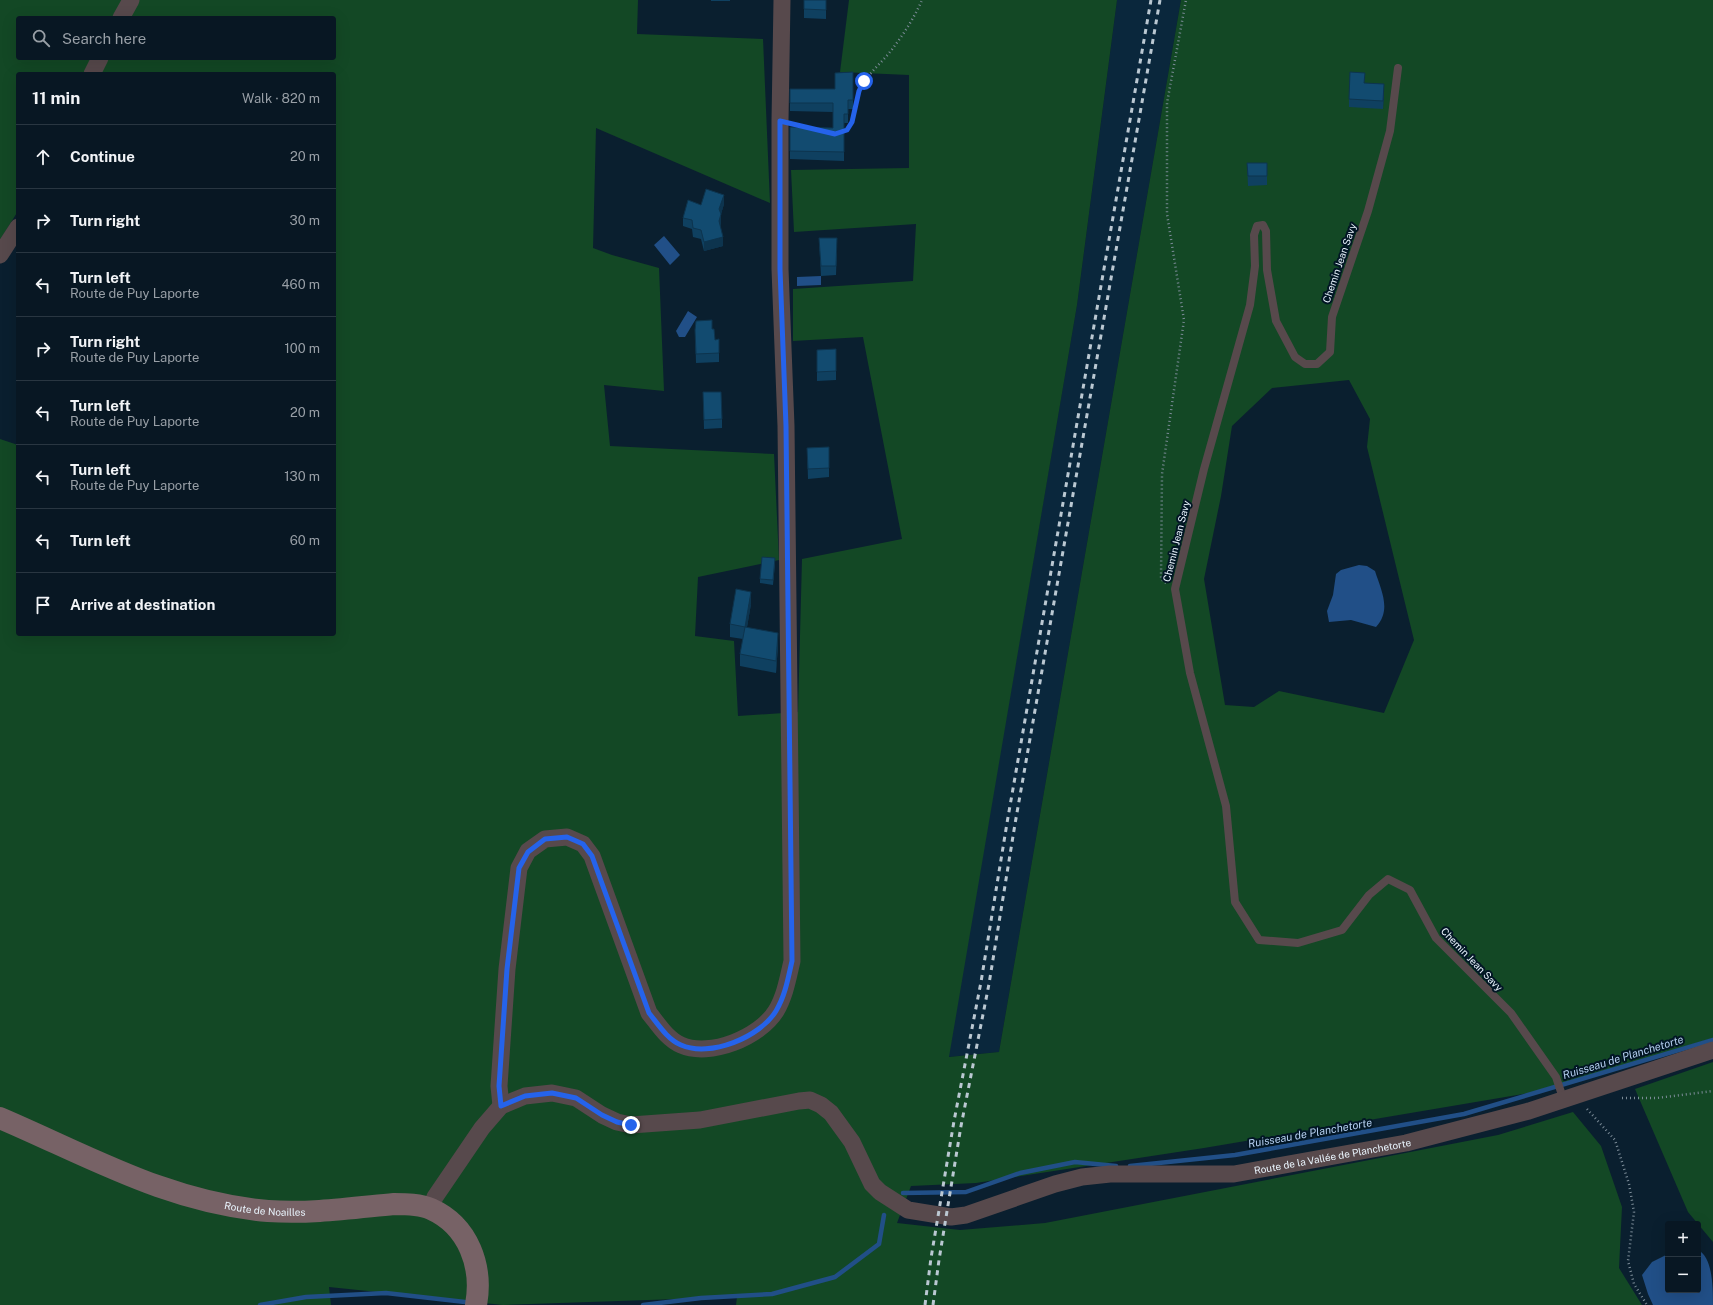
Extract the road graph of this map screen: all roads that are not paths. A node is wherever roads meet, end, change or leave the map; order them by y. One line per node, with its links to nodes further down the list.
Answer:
1 (131, 0): 3 (street)
2 (782, 0): 11 (street)
3 (122, 16)
4 (99, 60): 6 (street)
5 (1398, 68): 10 (lane, Chemin Jean Savy)
6 (93, 72)
7 (16, 230): 8 (street)
8 (0, 256)
9 (1713, 1050): 10 (street, Route de la Vallée de Planchetorte)
10 (1571, 1096): 11 (street, Route de la Vallée de Planchetorte)
11 (501, 1106): 13 (street)
12 (0, 1118): 13 (main road, Route de Noailles)
13 (430, 1209): 14 (main road, Route de Noailles)
14 (476, 1305)

